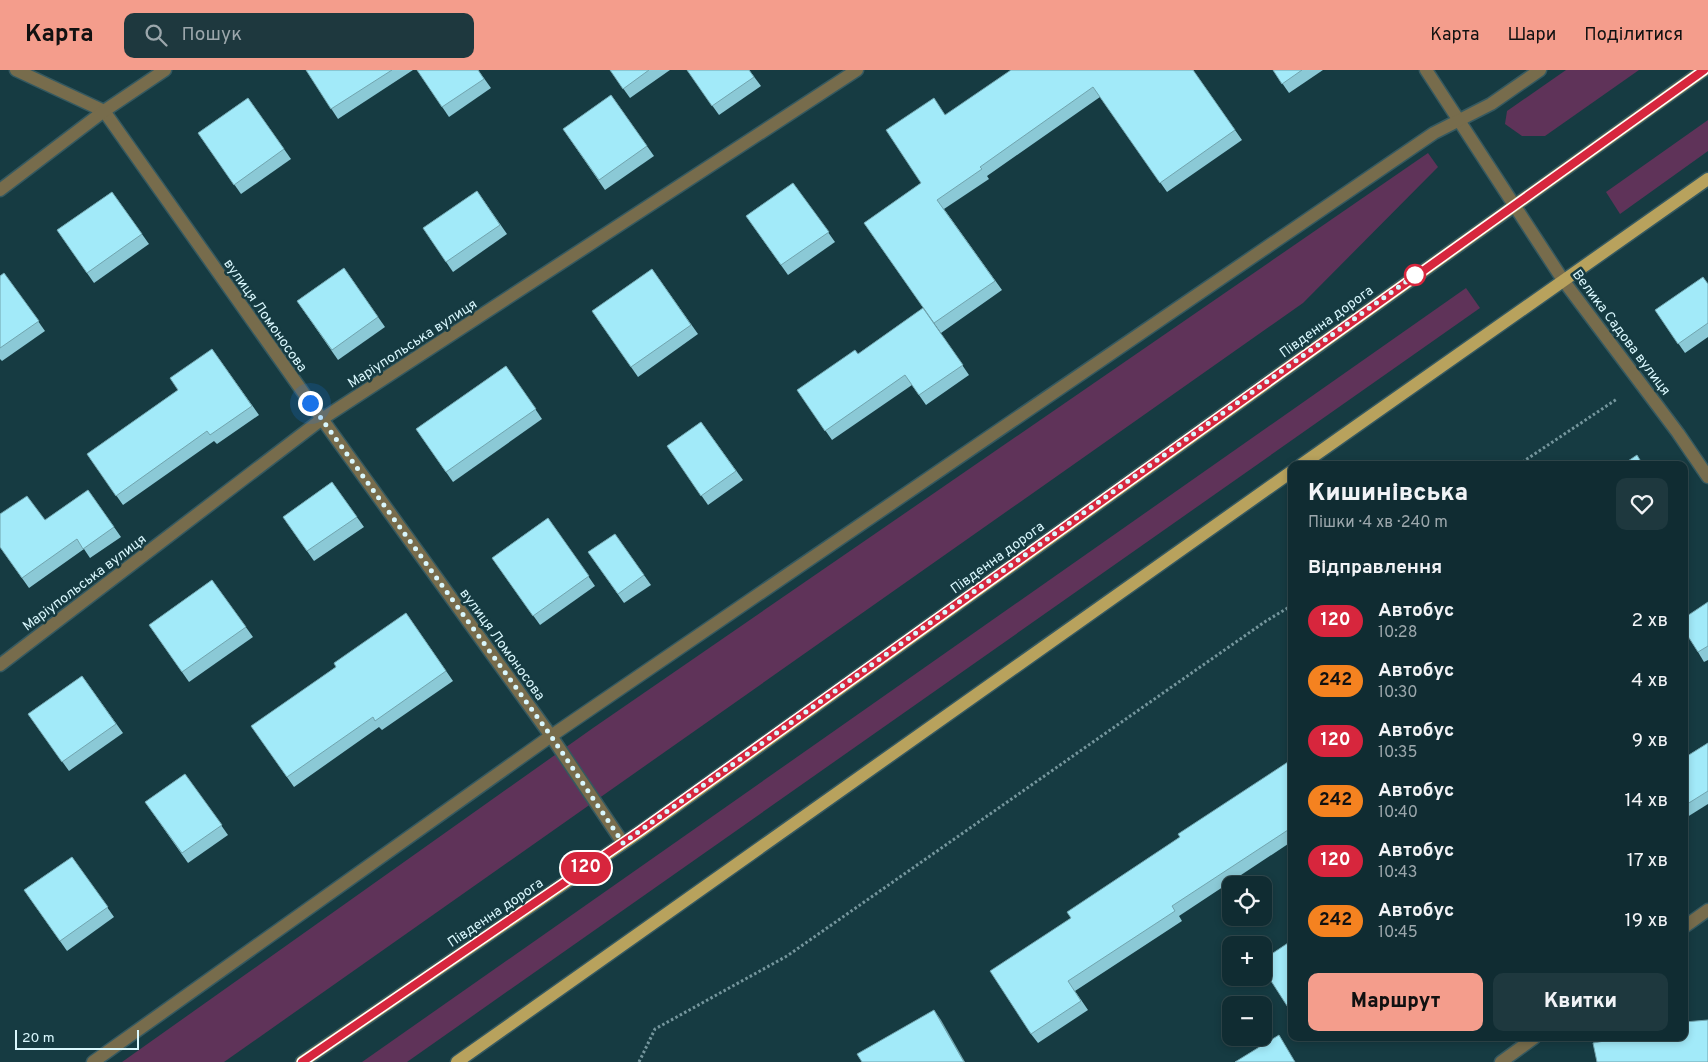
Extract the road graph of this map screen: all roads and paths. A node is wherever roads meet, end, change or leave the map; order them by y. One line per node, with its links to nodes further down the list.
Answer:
1 (16, 70): 7 (street, вулиця Ломоносова)
2 (165, 70): 7 (street)
3 (857, 70): 14 (street, Маріупольська вулиця)
4 (1426, 70): 8 (street, Велика Садова вулиця)
5 (1540, 70): 8 (street)
6 (1704, 70): 11 (main road, Південна дорога)
7 (104, 111): 10 (street); 14 (street, вулиця Ломоносова)
8 (1460, 120): 11 (street, Велика Садова вулиця); 21 (street)
9 (1708, 179): 12 (main road)
10 (0, 190)
11 (1514, 204): 12 (street, Велика Садова вулиця); 22 (main road, Південна дорога)
12 (1563, 280): 13 (street, Велика Садова вулиця); 15 (main road)
13 (1640, 383): 16 (path); 18 (street, Велика Садова вулиця)
14 (322, 420): 20 (street, Маріупольська вулиця); 21 (street, вулиця Ломоносова)
15 (1307, 461)
16 (1524, 461)
17 (1288, 474): 28 (main road)
18 (1708, 477)
19 (1288, 608): 29 (path)
20 (0, 665)
21 (551, 736): 22 (street, вулиця Ломоносова); 26 (street)
22 (623, 843): 27 (main road, Південна дорога)
23 (1708, 910): 24 (street)
24 (1688, 924)
25 (1530, 1041): 30 (street)
26 (93, 1062)
27 (302, 1062)
28 (457, 1062)
29 (639, 1062)
30 (1501, 1062)

